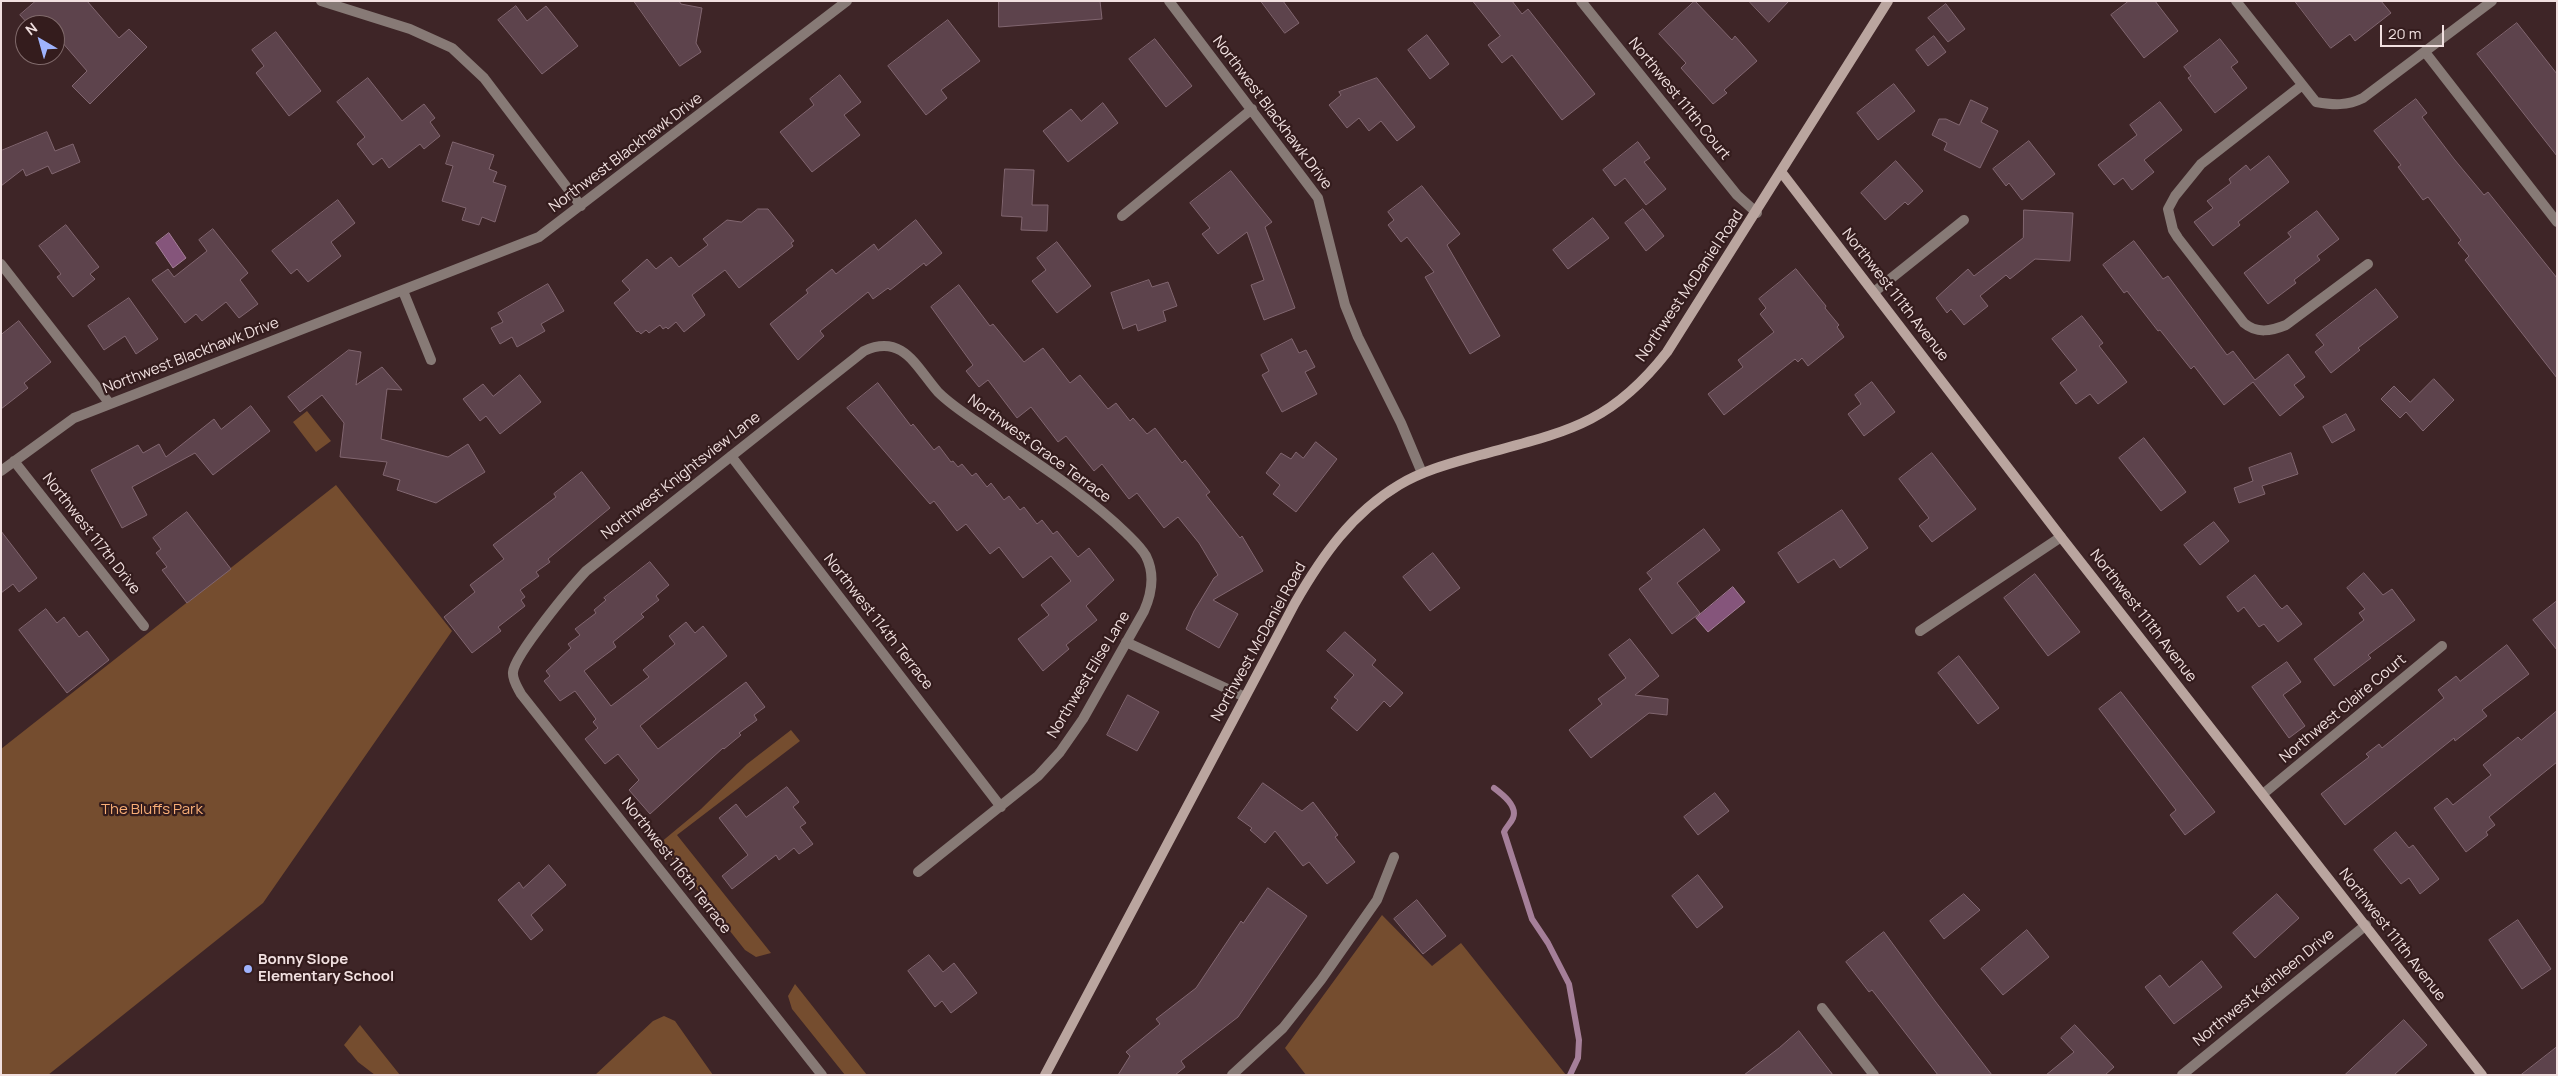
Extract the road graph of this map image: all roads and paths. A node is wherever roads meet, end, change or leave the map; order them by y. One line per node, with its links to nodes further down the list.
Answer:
1 (321, 1): 12 (street)
2 (847, 1): 12 (street, Northwest Blackhawk Drive)
3 (1169, 1): 10 (street, Northwest Blackhawk Drive)
4 (1580, 1): 13 (street, Northwest 111th Court)
5 (1888, 1): 11 (street, Northwest McDaniel Road)
6 (2236, 1): 9 (street)
7 (2492, 1): 8 (street)
8 (2425, 52): 9 (street); 16 (street)
9 (2301, 86): 18 (street)
10 (1252, 109): 14 (street); 27 (street, Northwest Blackhawk Drive)
11 (1782, 173): 13 (street, Northwest McDaniel Road); 20 (street, Northwest 111th Avenue)
12 (581, 206): 19 (street, Northwest Blackhawk Drive)
13 (1756, 213): 27 (street, Northwest McDaniel Road)
14 (1122, 216)
15 (1964, 220): 20 (street)
16 (2557, 222)
17 (1, 264): 23 (street)
18 (2368, 264)
19 (403, 291): 22 (street); 23 (street, Northwest Blackhawk Drive)
20 (1874, 292): 28 (street, Northwest 111th Avenue)
21 (900, 350): 24 (street, Northwest Knightsview Lane); 29 (street, Northwest Grace Terrace)
22 (431, 360)
23 (110, 404): 25 (street, Northwest Blackhawk Drive)
24 (732, 456): 34 (street, Northwest Knightsview Lane); 37 (street, Northwest 114th Terrace)
25 (14, 461): 26 (street, Northwest Blackhawk Drive); 30 (street, Northwest 117th Drive)
26 (1, 472)
27 (1422, 474): 35 (street, Northwest McDaniel Road)
28 (2061, 537): 31 (street); 36 (street, Northwest 111th Avenue)
29 (1152, 577): 32 (street, Northwest Elise Lane)
30 (144, 626)
31 (1920, 631)
32 (1126, 642): 35 (street); 37 (street, Northwest Elise Lane)
33 (2442, 646): 36 (street, Northwest Claire Court)
34 (513, 672): 43 (street, Northwest 116th Terrace)
35 (1245, 697): 44 (street, Northwest McDaniel Road)
36 (2263, 794): 40 (street, Northwest 111th Avenue)
37 (1001, 806): 39 (street, Northwest Elise Lane)
38 (1394, 857): 45 (street)
39 (918, 872)
40 (2366, 925): 46 (street, Northwest Kathleen Drive); 47 (street, Northwest 111th Avenue)
41 (1822, 1008): 42 (street)
42 (1873, 1074)
43 (822, 1075)
44 (1045, 1075)
45 (1232, 1075)
46 (2182, 1075)
47 (2482, 1075)

